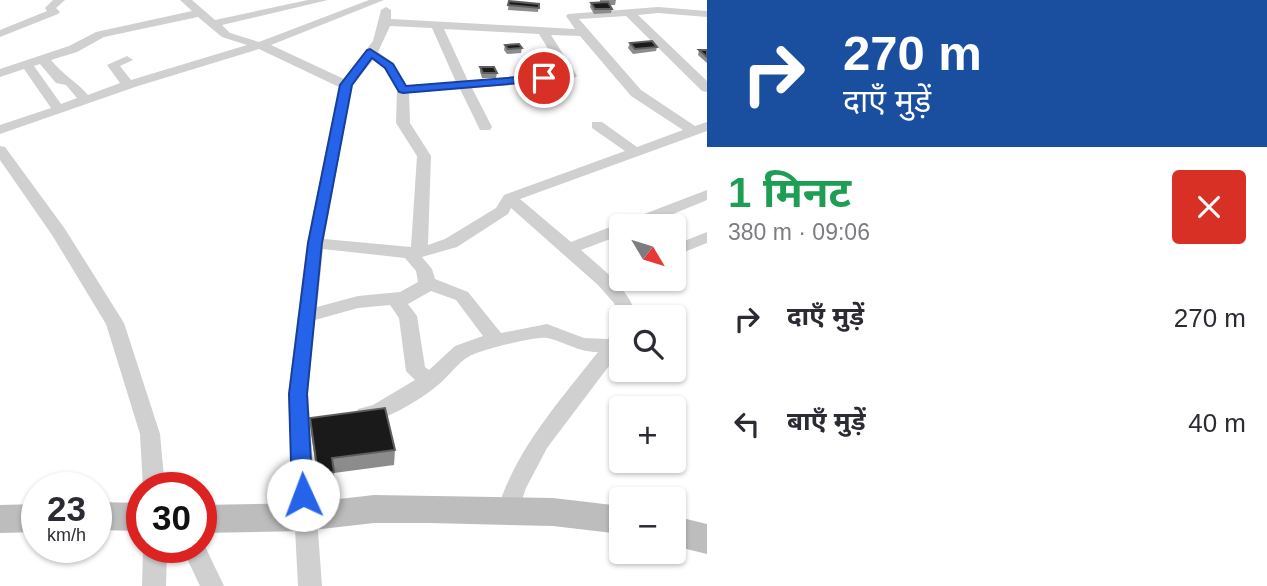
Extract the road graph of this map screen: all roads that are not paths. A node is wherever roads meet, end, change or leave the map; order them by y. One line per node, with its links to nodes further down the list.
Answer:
1 (60, 0): 16 (street)
2 (262, 0): 7 (street)
3 (323, 0): 7 (street)
4 (379, 0): 18 (street)
5 (388, 0): 10 (street)
6 (194, 4): 11 (street); 21 (street)
7 (274, 9): 11 (street)
8 (630, 13): 9 (street); 15 (street); 28 (street)
9 (700, 13): 13 (street)
10 (387, 22): 12 (street); 19 (street)
11 (212, 24): 17 (street)
12 (436, 24): 14 (street); 27 (street)
13 (707, 27)
14 (544, 32): 15 (street); 27 (street)
15 (583, 33): 34 (street)
16 (0, 34)
17 (226, 35): 18 (street); 20 (street)
18 (258, 45): 20 (street); 26 (street)
19 (370, 52): 26 (street); 29 (street)
20 (227, 55): 25 (street)
21 (43, 59): 23 (street); 30 (street)
22 (127, 60): 25 (street)
23 (26, 64): 24 (street); 31 (street)
24 (0, 73)
25 (128, 85): 30 (street)
26 (346, 85): 43 (street)
27 (464, 85): 29 (street); 33 (street)
28 (707, 88)
29 (403, 90): 46 (street)
30 (85, 99): 31 (street)
31 (58, 109): 35 (street)
32 (597, 125): 37 (street)
33 (485, 127)
34 (700, 128): 37 (street)
35 (0, 130)
36 (0, 150): 58 (street)
37 (634, 151): 39 (street)
38 (707, 195): 40 (street)
39 (509, 198): 45 (street); 46 (street)
40 (659, 214)
41 (609, 234): 45 (street)
42 (707, 237): 44 (street)
43 (315, 243): 46 (street); 50 (street)
44 (686, 246)
45 (569, 249): 49 (street)
46 (414, 252): 47 (street)
47 (427, 283): 48 (street); 51 (street)
48 (402, 298): 50 (street); 54 (street)
49 (625, 305)
50 (308, 316): 57 (street)
51 (497, 341): 52 (street); 54 (street)
52 (609, 341)
53 (609, 352): 59 (street)
54 (430, 381): 55 (street)
55 (347, 421)
56 (323, 426): 57 (street)
57 (300, 429): 60 (street)
58 (153, 472)
59 (508, 511): 60 (main road); 64 (main road)
60 (304, 517): 63 (main road); 71 (street)
61 (21, 518): 62 (main road)
62 (0, 519)
63 (217, 519)
64 (609, 519)
65 (686, 534): 66 (main road)
66 (707, 539)
67 (155, 563): 69 (street)
68 (201, 563): 70 (street)
69 (154, 586)
70 (212, 586)
71 (310, 586)

